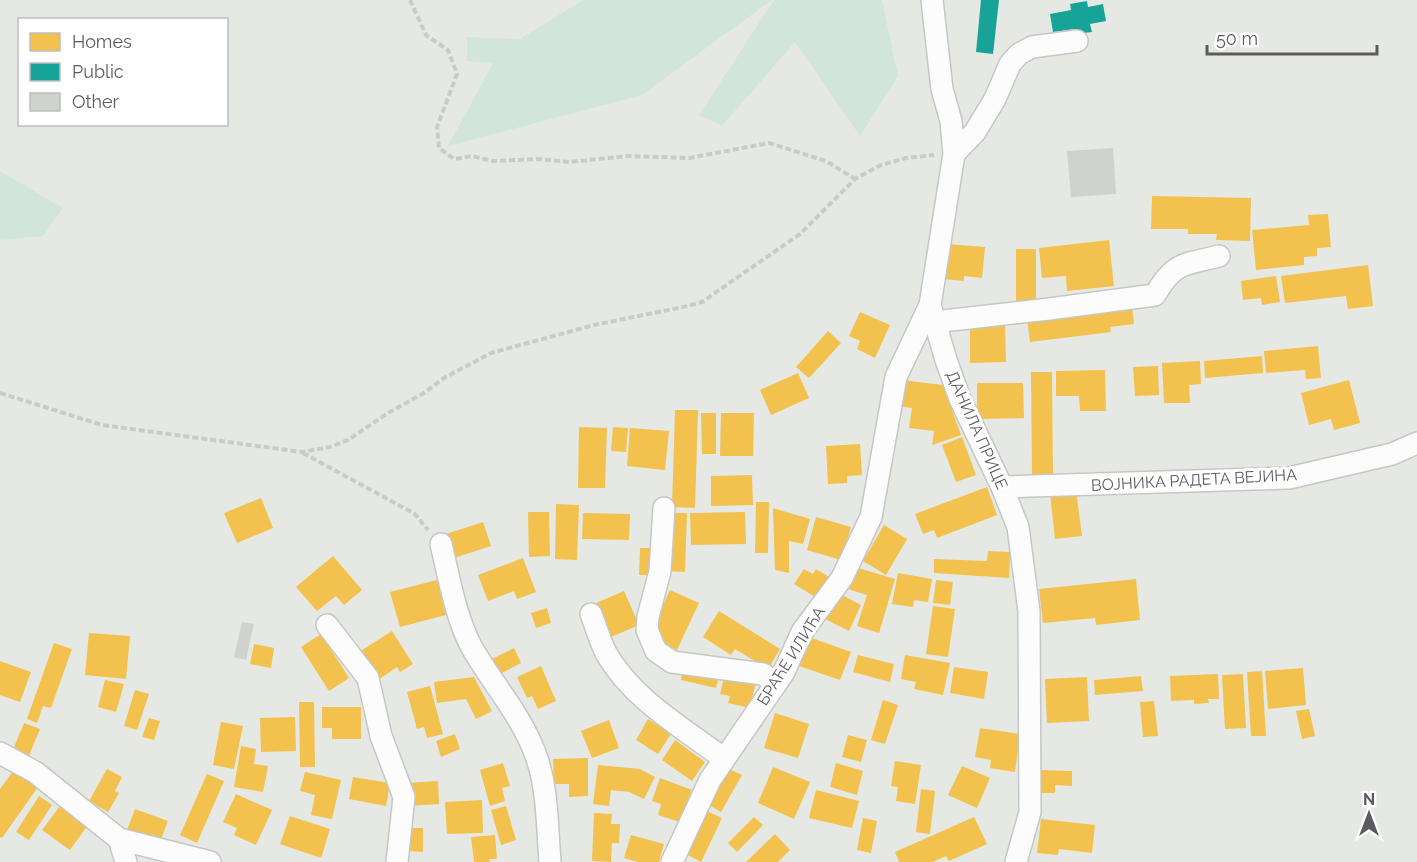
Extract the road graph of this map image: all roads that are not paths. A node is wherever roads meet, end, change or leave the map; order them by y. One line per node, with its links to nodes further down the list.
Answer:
1 (932, 0): 3 (street, ДАНИЛА ПРИЦЕ)
2 (1077, 41): 3 (street)
3 (954, 154): 5 (street, ДАНИЛА ПРИЦЕ)
4 (1219, 256): 5 (street)
5 (932, 314): 7 (street, ДАНИЛА ПРИЦЕ); 12 (street, БРАЋЕ ИЛИЋА)
6 (1417, 443): 7 (street, ВОЈНИКА РАДЕТА ВЕЈИНА)
7 (1002, 487): 21 (street, ДАНИЛА ПРИЦЕ)
8 (664, 508): 12 (street)
9 (441, 544): 19 (street)
10 (591, 614): 14 (street)
11 (327, 625): 18 (street)
12 (775, 683): 14 (street, БРАЋЕ ИЛИЋА)
13 (0, 753): 15 (street)
14 (723, 759): 20 (street, БРАЋЕ ИЛИЋА)
15 (119, 839): 16 (street); 17 (street)
16 (126, 862)
17 (210, 862)
18 (397, 862)
19 (550, 862)
20 (672, 862)
21 (1017, 862)

